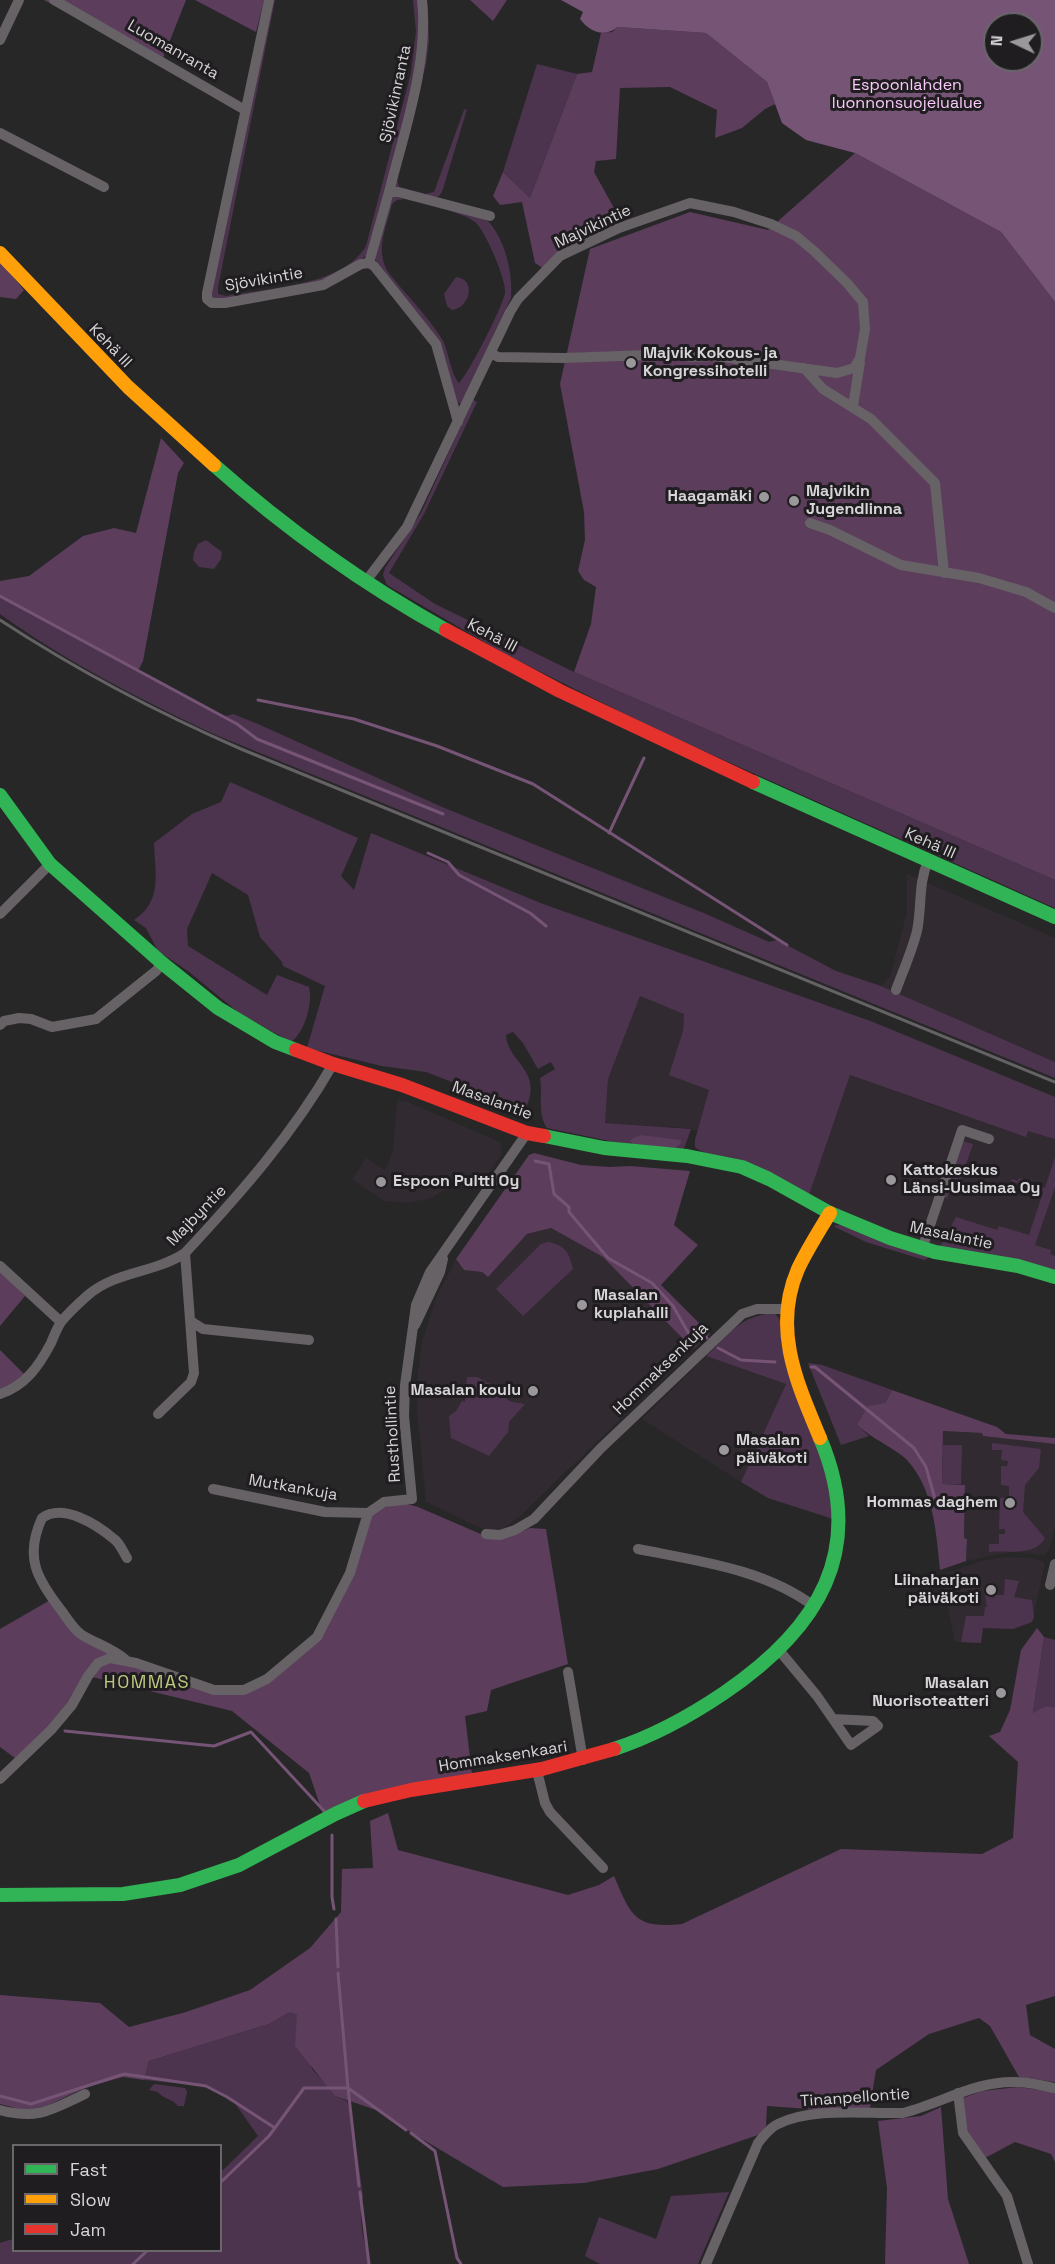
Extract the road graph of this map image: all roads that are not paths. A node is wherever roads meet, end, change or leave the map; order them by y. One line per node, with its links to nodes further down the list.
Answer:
1 (19, 0): 5 (street)
2 (54, 0): 6 (street, Luomanranta)
3 (268, 0): 6 (street, Sjövikintie)
4 (422, 0): 9 (street, Sjövikinranta)
5 (0, 40)
6 (245, 110): 12 (street, Sjövikintie)
7 (0, 133): 8 (street)
8 (104, 187)
9 (389, 192): 10 (street); 12 (street, Sjövikinranta)
10 (490, 216)
11 (0, 253): 20 (main road, Kehä III)
12 (369, 263): 17 (street)
13 (494, 355): 14 (street, Majvikintie); 15 (street); 17 (street, Majvikintie)
14 (860, 358): 15 (street); 16 (street, Majvikintie)
15 (804, 368): 16 (street)
16 (853, 406): 19 (street)
17 (458, 422): 20 (street, Majvikintie)
18 (810, 523): 19 (street)
19 (944, 573): 21 (street)
20 (366, 581): 23 (main road, Kehä III)
21 (1055, 608)
22 (0, 795): 24 (main road, Masalantie)
23 (928, 861): 26 (main road, Kehä III); 28 (street)
24 (50, 864): 25 (street); 27 (main road, Masalantie)
25 (0, 914)
26 (1055, 917)
27 (162, 963): 29 (street); 30 (main road, Masalantie)
28 (896, 990)
29 (0, 1025)
30 (333, 1064): 31 (main road, Masalantie); 35 (street, Majbyntie)
31 (527, 1133): 33 (main road, Masalantie); 45 (street, Rusthollintie)
32 (989, 1139): 34 (street)
33 (830, 1213): 34 (main road, Masalantie); 38 (main road)
34 (922, 1249): 37 (main road, Masalantie)
35 (185, 1253): 39 (street, Majbyntie); 40 (street)
36 (0, 1266): 39 (street)
37 (1055, 1277)
38 (786, 1309): 46 (street, Hommaksenkuja); 51 (main road, Hommaksenkaari)
39 (61, 1322): 42 (street, Majbyntie)
40 (192, 1322): 41 (street); 43 (street)
41 (309, 1340)
42 (0, 1394)
43 (158, 1414)
44 (213, 1489): 45 (street, Mutkankuja)
45 (368, 1513): 53 (street)
46 (486, 1534)
47 (638, 1549): 51 (street)
48 (127, 1558): 53 (street)
49 (1055, 1564): 50 (street)
50 (1050, 1585)
51 (815, 1607): 52 (main road, Hommaksenkaari)
52 (778, 1649): 55 (street); 56 (main road, Hommaksenkaari)
53 (126, 1661): 58 (street)
54 (568, 1672): 56 (street)
55 (833, 1719)
56 (584, 1760): 57 (main road, Hommaksenkaari)
57 (537, 1770): 59 (street); 60 (main road, Hommaksenkaari)
58 (0, 1779)
59 (603, 1868)
60 (0, 1895)
61 (1055, 2088): 62 (street, Tinanpellontie)
62 (958, 2093): 65 (street, Tinanpellontie); 66 (street)
63 (85, 2094): 64 (street)
64 (0, 2110)
65 (706, 2264)
66 (1028, 2264)

